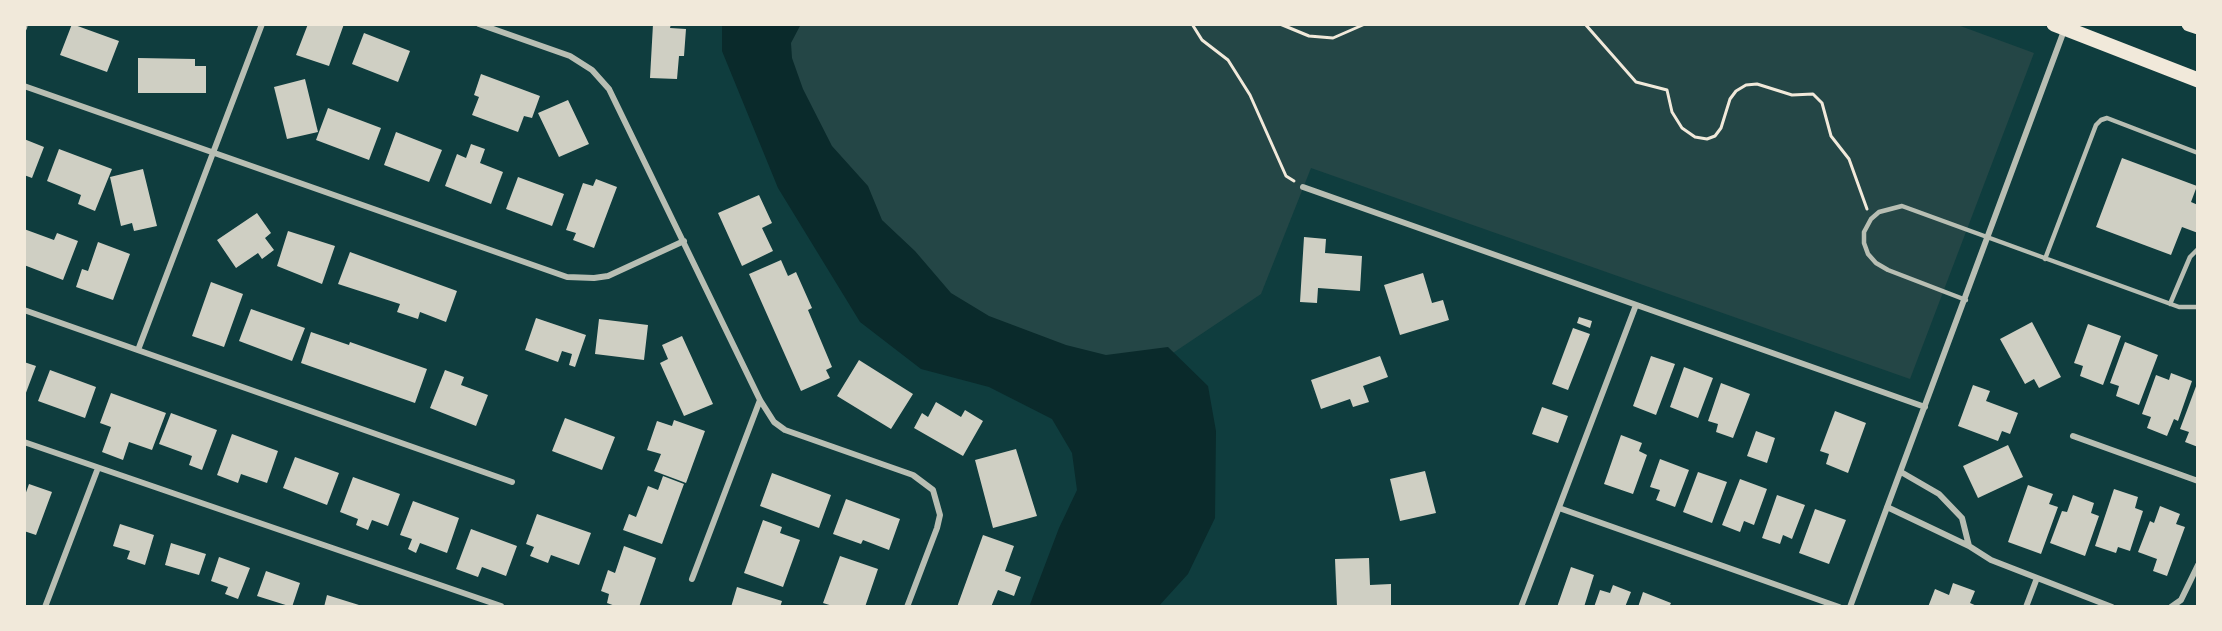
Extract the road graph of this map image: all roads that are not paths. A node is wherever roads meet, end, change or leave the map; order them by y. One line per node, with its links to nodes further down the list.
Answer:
1 (262, 24): 8 (street)
2 (479, 24): 12 (street)
3 (2189, 24): 5 (main road)
4 (2062, 25): 6 (main road); 11 (street)
5 (2198, 27)
6 (2198, 80)
7 (24, 86): 8 (street)
8 (213, 153): 12 (street); 20 (street)
9 (2198, 153): 14 (lane)
10 (1303, 187): 17 (street)
11 (1989, 239): 14 (lane); 15 (street); 15 (lane)
12 (684, 241): 21 (street)
13 (2198, 249): 16 (lane)
14 (2045, 259): 16 (lane)
15 (1966, 300): 22 (street)
16 (2170, 304): 18 (lane)
17 (1636, 305): 22 (street); 30 (street)
18 (2198, 308)
19 (24, 310): 20 (street)
20 (138, 350): 28 (street)
21 (760, 400): 34 (street); 37 (street)
22 (1925, 407): 26 (street)
23 (2073, 436): 27 (street)
24 (24, 442): 25 (street)
25 (98, 468): 35 (street); 36 (street)
26 (1900, 472): 29 (street); 31 (street)
27 (2198, 481)
28 (512, 482)
29 (1887, 507): 31 (street); 40 (street)
30 (1558, 508): 38 (street); 39 (street)
31 (1969, 546): 33 (street)
32 (2198, 565): 43 (street)
33 (2037, 578): 41 (street); 42 (street)
34 (692, 579)
35 (501, 606)
36 (45, 607)
37 (907, 607)
38 (1521, 607)
39 (1839, 607)
40 (1850, 607)
41 (2026, 607)
42 (2112, 607)
43 (2172, 607)

